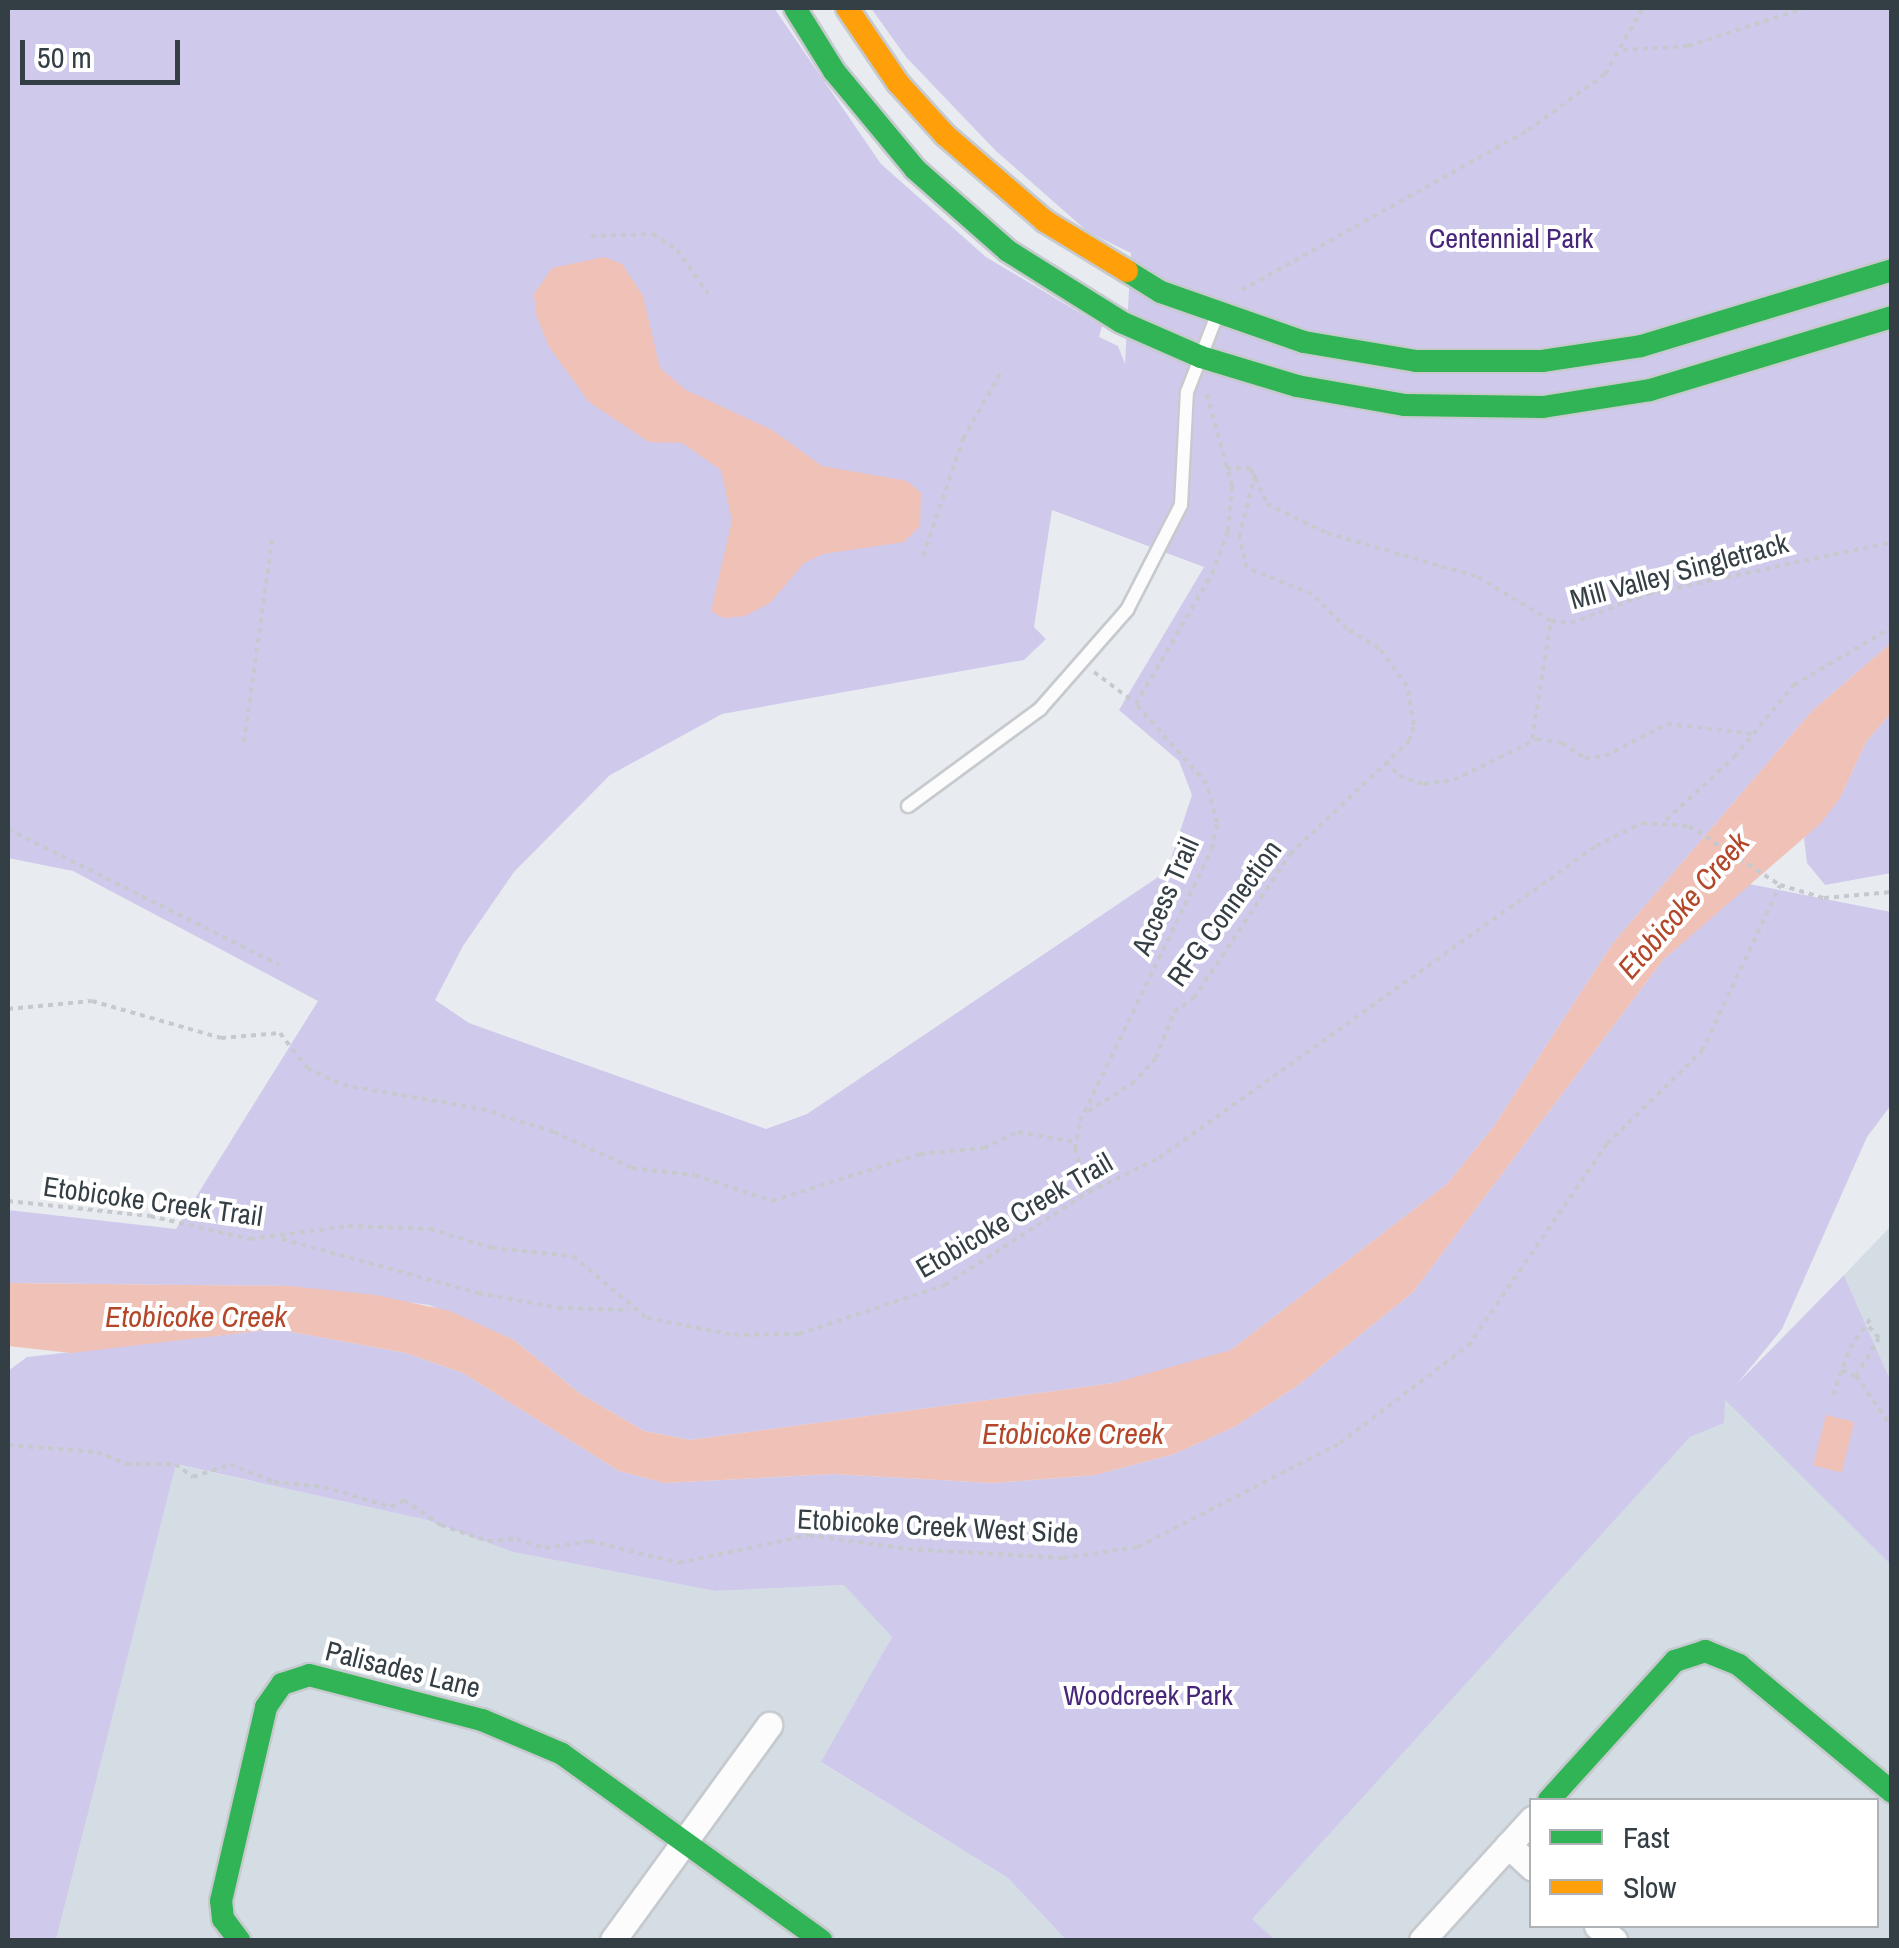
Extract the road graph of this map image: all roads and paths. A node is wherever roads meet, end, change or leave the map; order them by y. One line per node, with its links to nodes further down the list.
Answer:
1 (795, 8): 14 (street)
2 (847, 8): 12 (street)
3 (1644, 8): 5 (path)
4 (1805, 8): 5 (path)
5 (1624, 50): 9 (path)
6 (592, 236): 10 (path)
7 (1892, 270): 12 (street)
8 (1232, 284): 9 (path)
9 (1243, 289): 11 (path); 12 (path)
10 (708, 294)
11 (1257, 302)
12 (1217, 315): 14 (lane)
13 (1892, 317): 14 (street)
14 (1201, 357): 16 (path); 23 (lane)
15 (1001, 372): 20 (path)
16 (1226, 468): 17 (path); 24 (path)
17 (1254, 474): 21 (path, Mill Valley Singletrack); 28 (path, RFG Connection)
18 (272, 539): 27 (path)
19 (1892, 542): 21 (path, Mill Valley Singletrack)
20 (923, 556)
21 (1551, 621): 26 (path)
22 (1892, 627): 25 (path)
23 (1082, 663): 24 (path, Access Trail); 29 (lane)
24 (1136, 704): 36 (path, Access Trail)
25 (1754, 734): 26 (path); 30 (path)
26 (1532, 740): 28 (path)
27 (244, 742)
28 (1386, 762): 36 (path, RFG Connection)
29 (908, 806)
30 (1666, 820): 32 (path); 38 (path, Etobicoke Creek Trail)
31 (8, 830): 34 (path)
32 (1780, 885): 33 (path); 48 (path, Etobicoke Creek West Side)
33 (1892, 892)
34 (279, 966)
35 (8, 1009): 37 (path)
36 (1084, 1114): 37 (path, Access Trail)
37 (1076, 1142): 38 (path)
38 (1089, 1192): 41 (path, Etobicoke Creek Trail)
39 (8, 1201): 40 (path, Etobicoke Creek Trail)
40 (278, 1238): 41 (path); 41 (path, Etobicoke Creek Trail)
41 (634, 1310)
42 (1873, 1315): 43 (path)
43 (1866, 1323): 44 (path); 45 (path)
44 (1842, 1370): 45 (path); 46 (path)
45 (1856, 1376): 47 (path)
46 (1833, 1395)
47 (1892, 1427)
48 (8, 1445)
49 (769, 1725): 53 (street)
50 (1892, 1792): 51 (street)
51 (1550, 1798)
52 (1529, 1822): 54 (street)
53 (690, 1841): 56 (street, Palisades Lane); 57 (street); 58 (street)
54 (1508, 1845): 55 (street); 59 (street)
55 (1529, 1863)
56 (240, 1940)
57 (612, 1940)
58 (822, 1940)
59 (1422, 1940)

